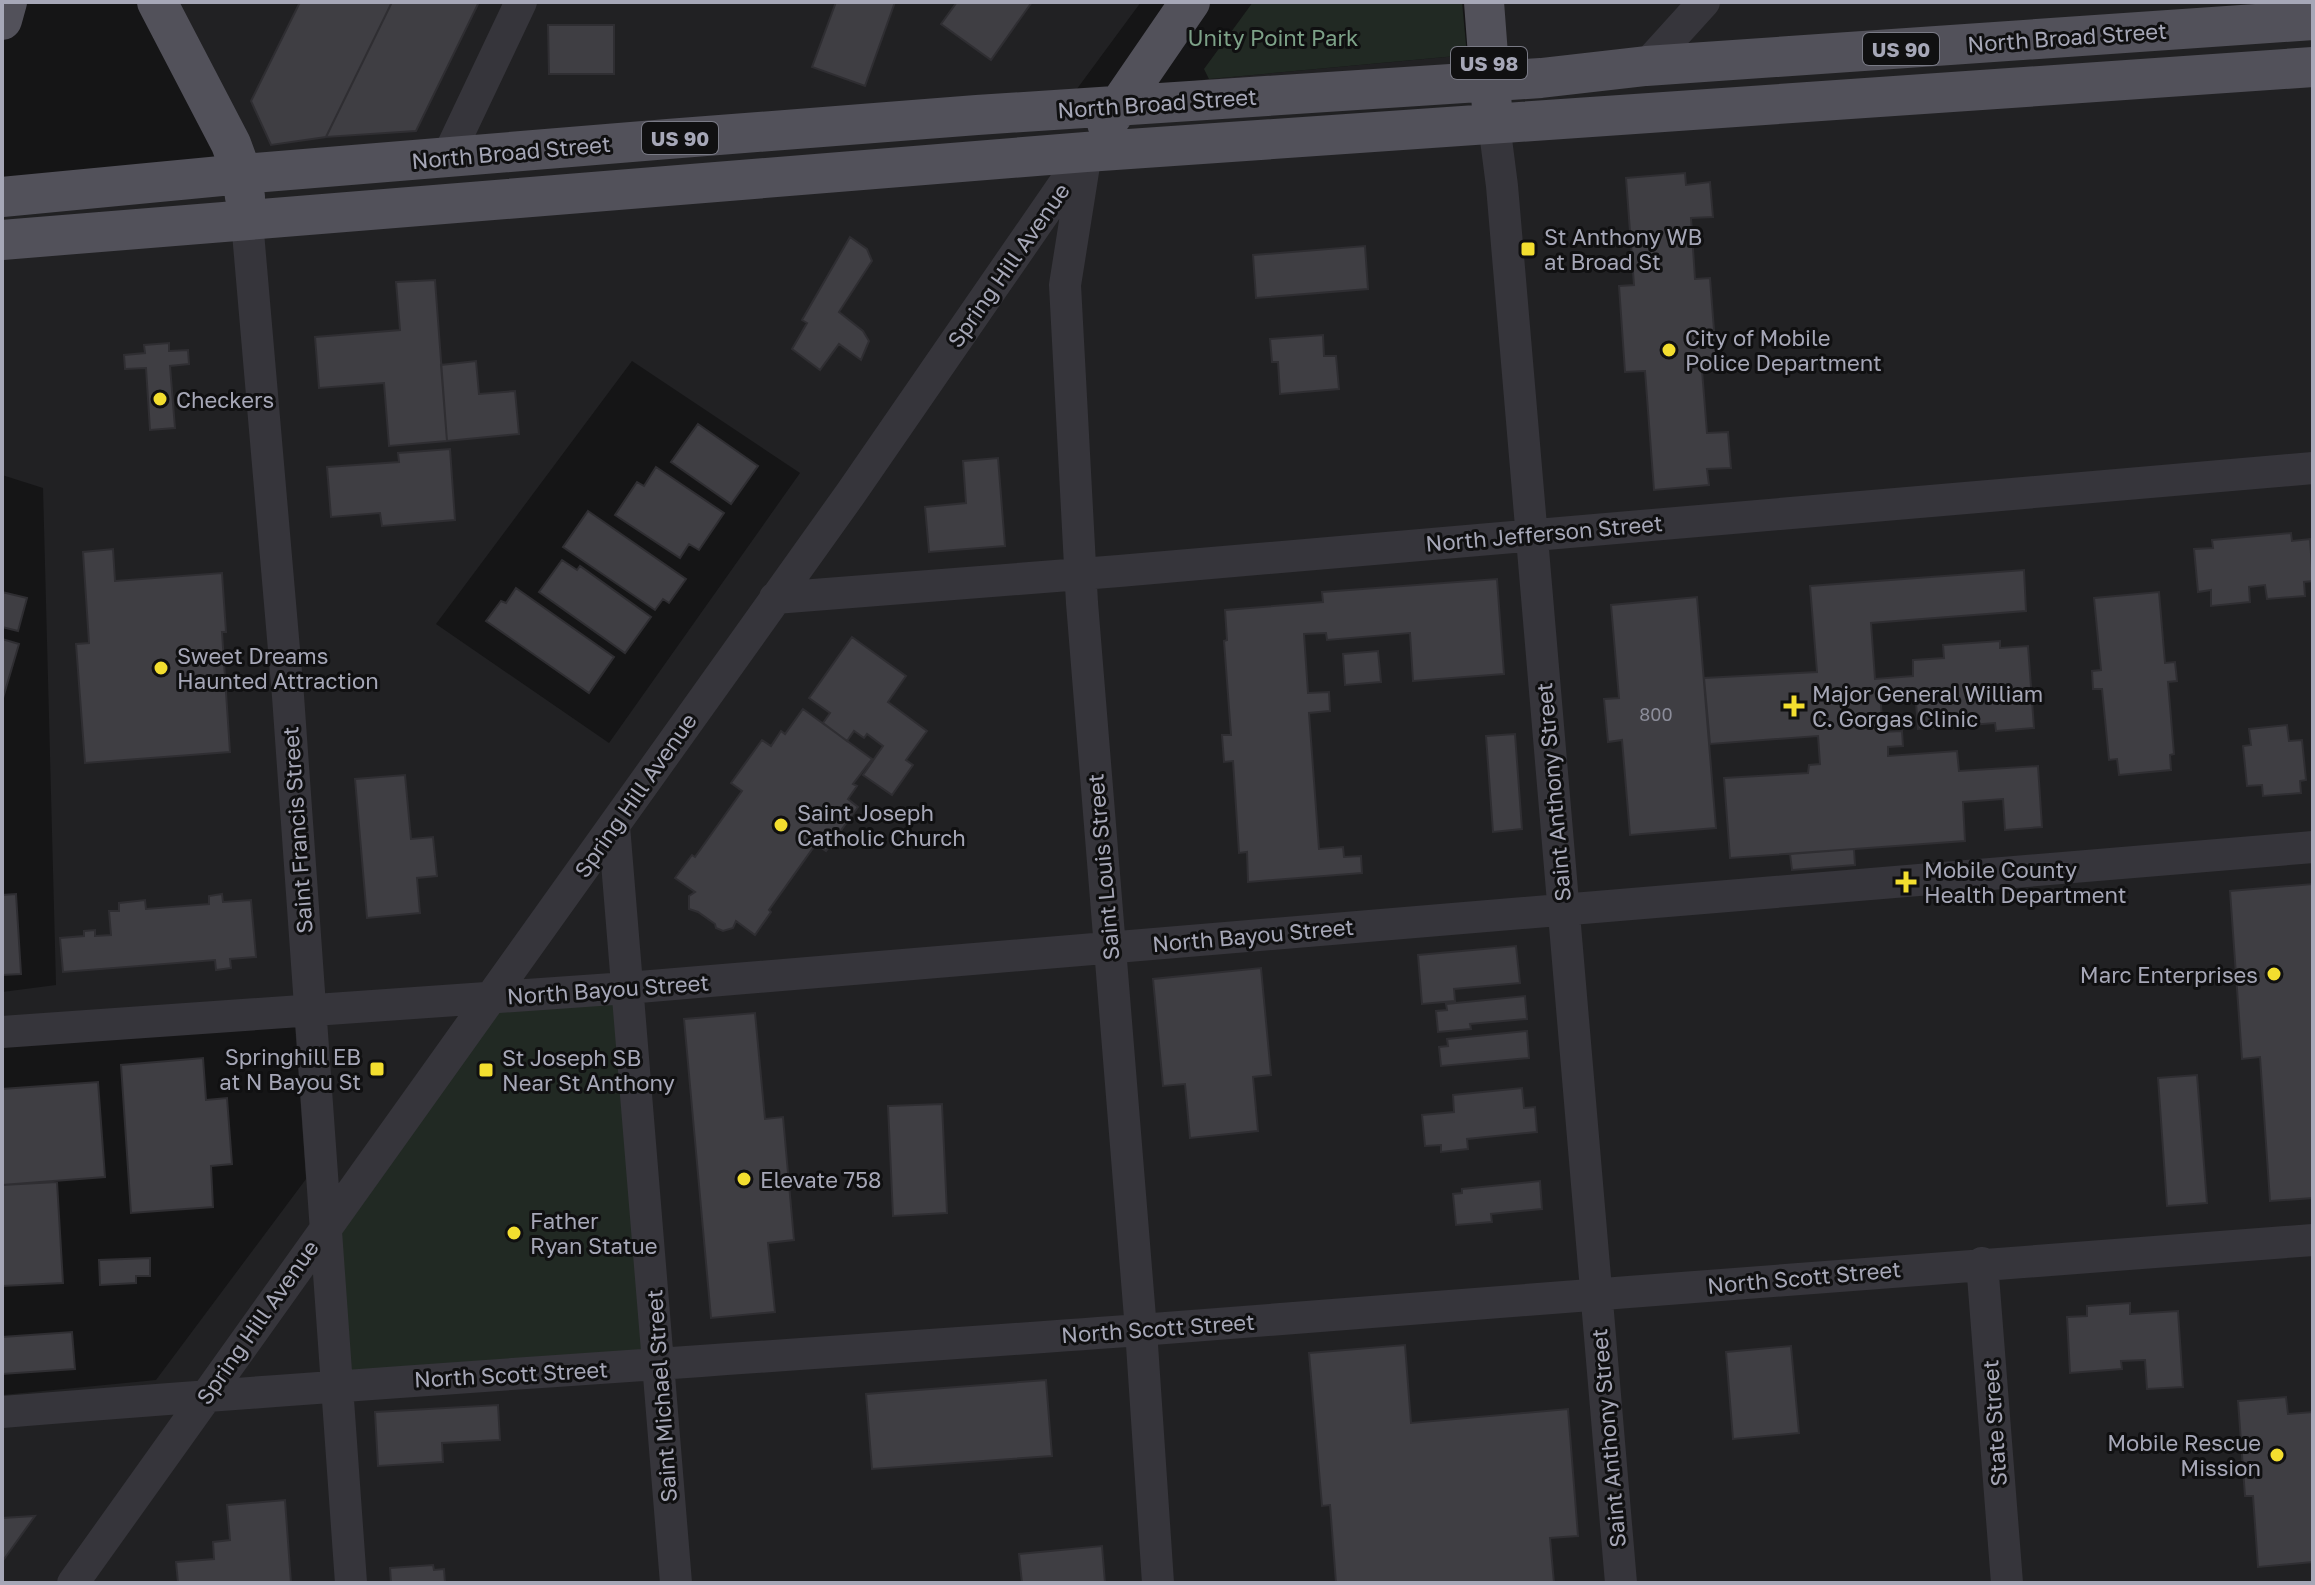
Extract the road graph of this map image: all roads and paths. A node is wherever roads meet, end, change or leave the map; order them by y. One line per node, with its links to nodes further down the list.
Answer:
1 (157, 2): 14 (main road, Saint Francis Street)
2 (521, 2): 13 (street)
3 (1190, 2): 10 (main road, Spring Hill Avenue)
4 (1484, 2): 9 (main road, Saint Anthony Street / US 98)
5 (1704, 2): 7 (street)
6 (2313, 20): 7 (main road, North Broad Street / US 90)
7 (1646, 66): 9 (main road, North Broad Street / US 90)
8 (2313, 67): 11 (main road, North Broad Street / US 90)
9 (1490, 81): 10 (main road, North Broad Street / US 90); 11 (main road, Saint Anthony Street / US 98)
10 (1118, 106): 12 (main road, Spring Hill Avenue); 13 (main road, North Broad Street / US 90)
11 (1494, 124): 12 (main road, North Broad Street / US 90); 19 (street, Saint Anthony Street)
12 (1086, 152): 16 (main road, North Broad Street / US 90); 20 (street, Saint Louis Street); 21 (street, Spring Hill Avenue)
13 (447, 158): 14 (main road, North Broad Street / US 90)
14 (242, 174): 15 (main road, North Broad Street / US 90); 16 (main road, Saint Francis Street)
15 (2, 197)
16 (247, 221): 17 (main road, North Broad Street / US 90); 28 (street, Saint Francis Street)
17 (2, 240)
18 (2313, 468): 19 (street, North Jefferson Street)
19 (1531, 534): 20 (street, North Jefferson Street); 24 (street, Saint Anthony Street)
20 (1081, 575): 21 (street, North Jefferson Street); 25 (street, Saint Louis Street)
21 (775, 598): 22 (street, Spring Hill Avenue)
22 (614, 826): 26 (street, Saint Michael Street); 27 (street, Spring Hill Avenue)
23 (2313, 847): 24 (street, North Bayou Street)
24 (1563, 908): 25 (street, North Bayou Street); 33 (street, Saint Anthony Street)
25 (1110, 948): 26 (street, North Bayou Street); 34 (street, Saint Louis Street)
26 (627, 988): 27 (street, North Bayou Street); 35 (street, Saint Michael Street)
27 (491, 998): 28 (street, North Bayou Street); 30 (street, Spring Hill Avenue)
28 (310, 1011): 29 (street, North Bayou Street); 30 (street, Saint Francis Street)
29 (2, 1032)
30 (325, 1226): 36 (street, Saint Francis Street); 37 (street, Spring Hill Avenue)
31 (2313, 1240): 32 (street, North Scott Street)
32 (1982, 1263): 33 (street, North Scott Street); 44 (street, State Street)
33 (1596, 1294): 34 (street, North Scott Street); 43 (street, Saint Anthony Street)
34 (1141, 1330): 35 (street, North Scott Street); 42 (street, Saint Louis Street)
35 (659, 1365): 36 (street, North Scott Street); 41 (street, Saint Michael Street)
36 (336, 1385): 37 (street, North Scott Street); 40 (street, Saint Francis Street)
37 (205, 1395): 38 (street, North Scott Street); 39 (street, Spring Hill Avenue)
38 (2, 1412)
39 (73, 1583)
40 (351, 1583)
41 (676, 1583)
42 (1158, 1583)
43 (1621, 1583)
44 (2007, 1583)

